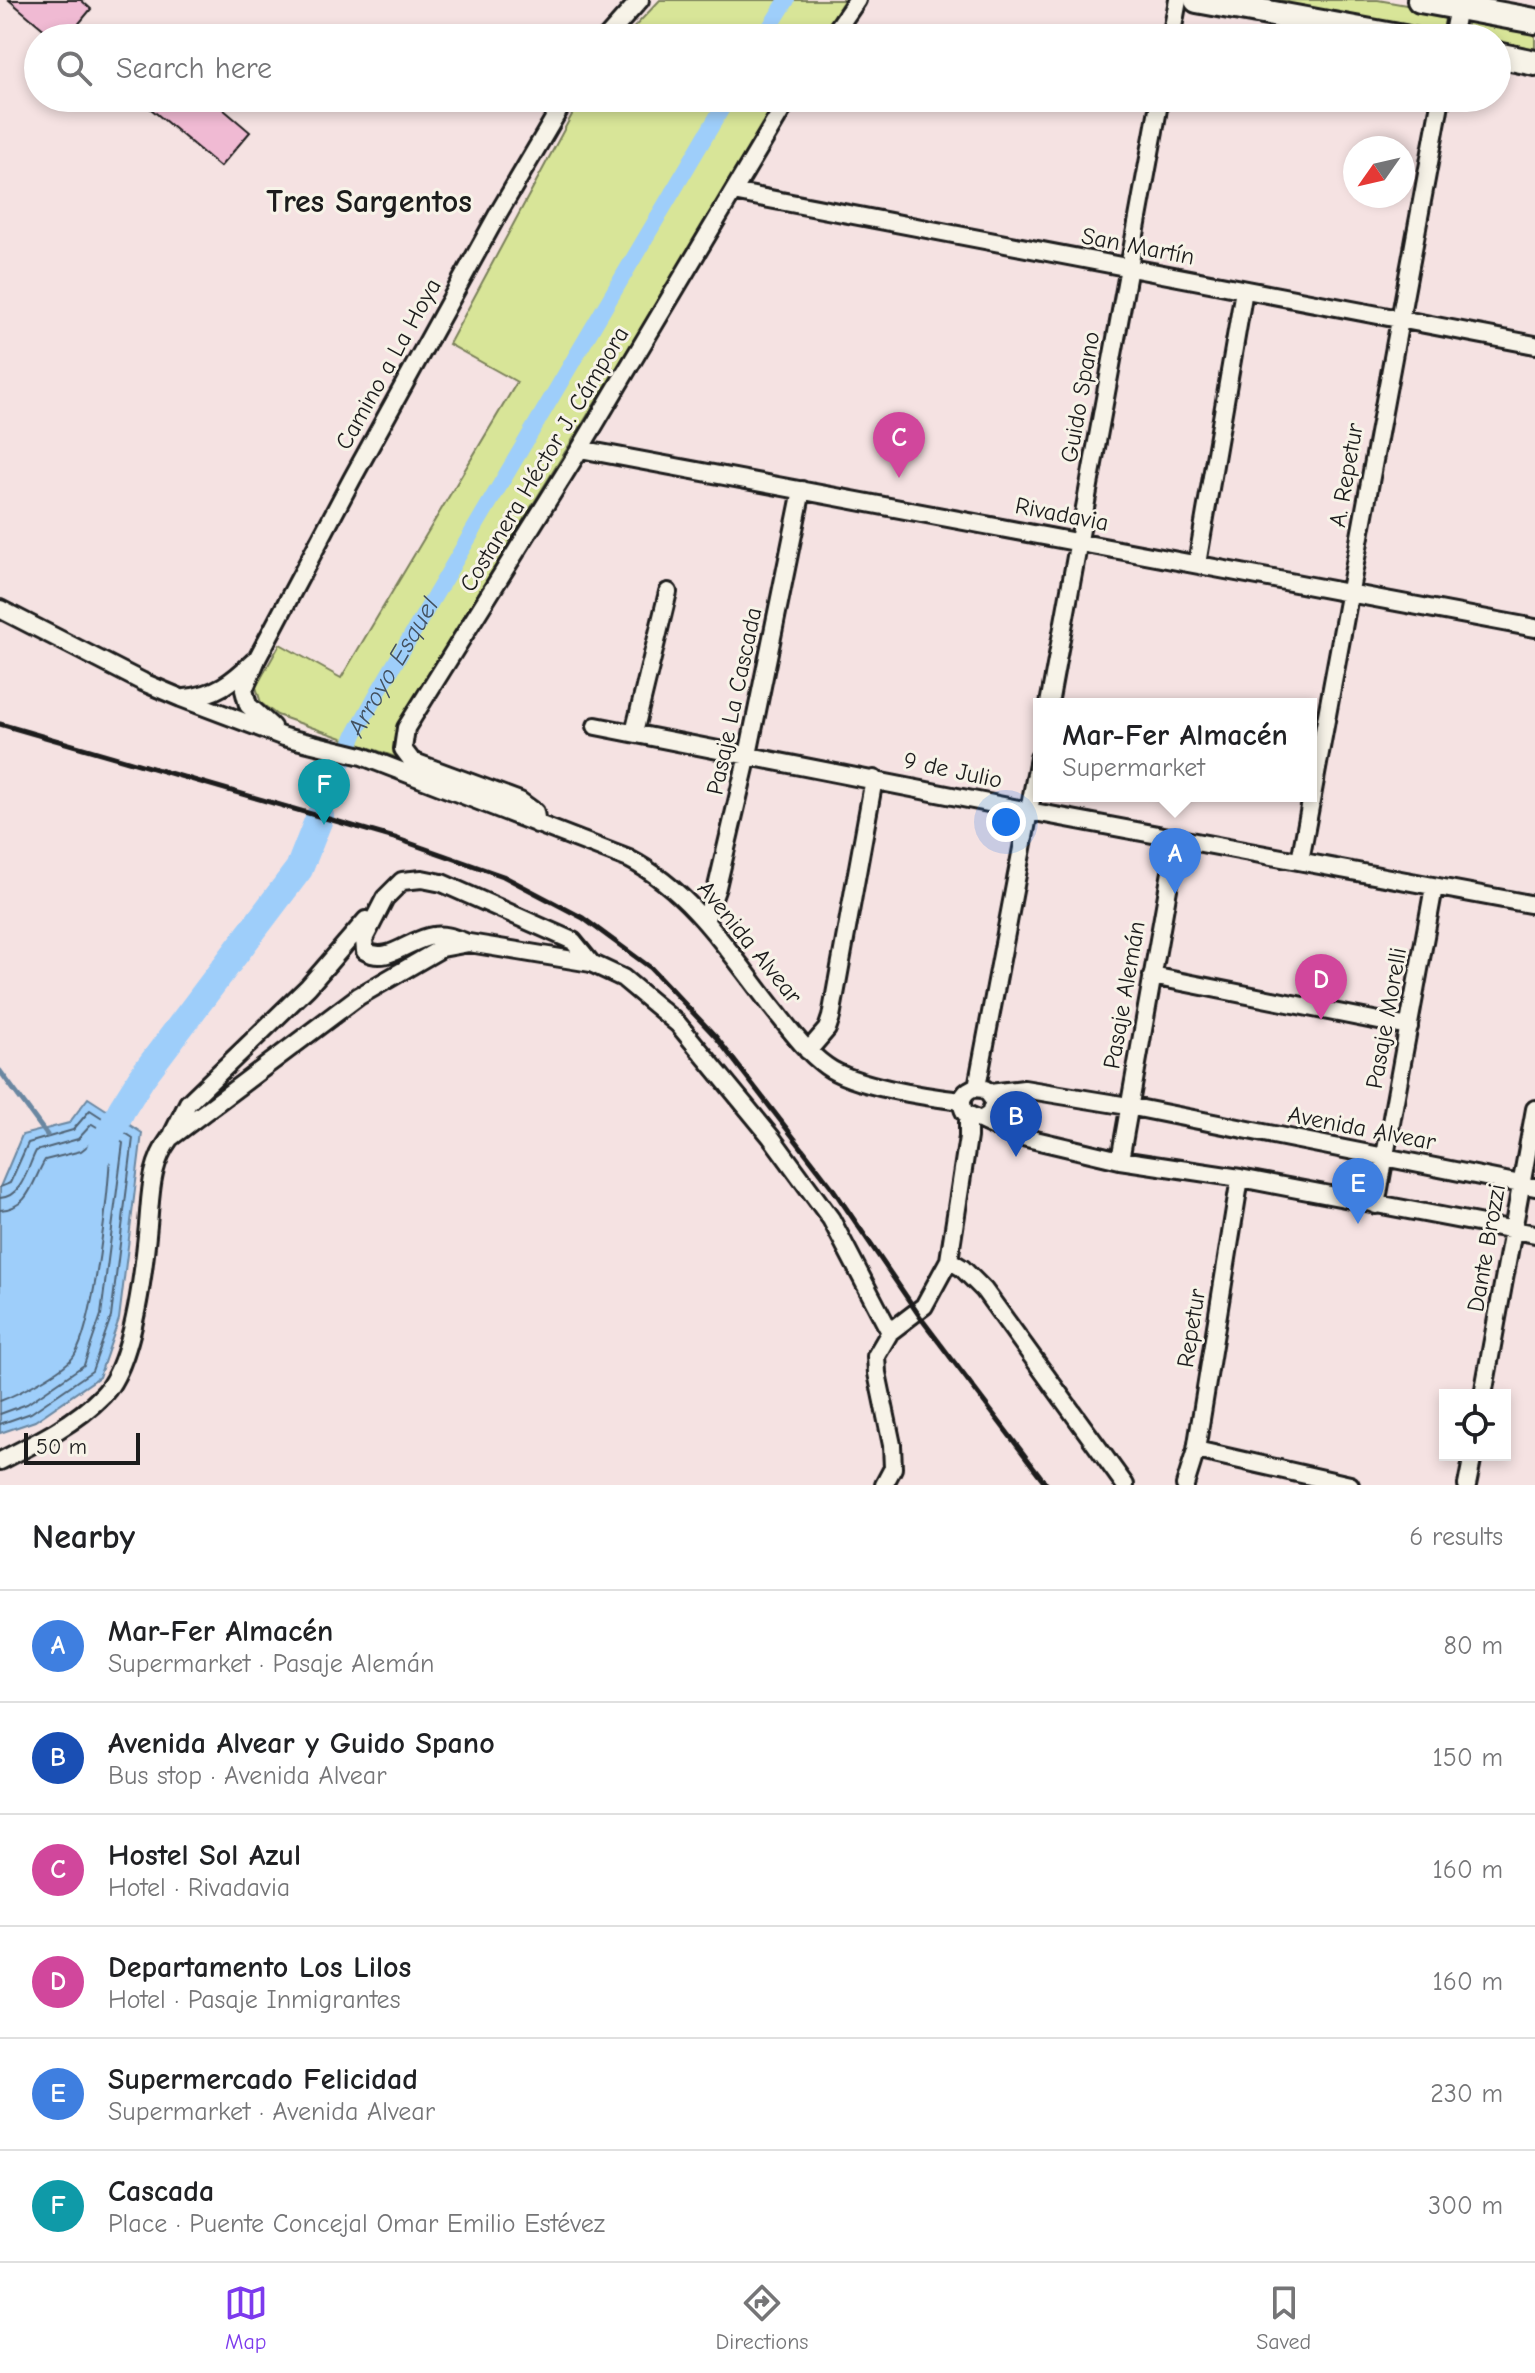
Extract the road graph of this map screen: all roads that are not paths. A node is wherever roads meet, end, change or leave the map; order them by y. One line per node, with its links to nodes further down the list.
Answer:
1 (640, 0): 8 (street)
2 (857, 0): 9 (street)
3 (1178, 0): 10 (street)
4 (1197, 0): 11 (highway)
5 (1420, 0): 6 (highway)
6 (1458, 7): 7 (highway); 12 (street)
7 (1535, 21)
8 (619, 24)
9 (841, 24)
10 (1174, 24)
11 (1328, 24)
12 (1455, 24)
13 (1511, 58): 14 (highway)
14 (1535, 63)
15 (558, 112): 32 (street, Camino a La Hoya)
16 (781, 112): 19 (street, Costanera Héctor J. Cámpora)
17 (1157, 112): 20 (street, Guido Spano)
18 (1438, 112): 22 (street, A. Repetur)
19 (733, 192): 20 (street, San Martín); 24 (street, Costanera Héctor J. Cámpora)
20 (1128, 268): 21 (street, San Martín); 26 (street, Guido Spano)
21 (1244, 290): 22 (street, San Martín); 27 (street)
22 (1399, 320): 23 (street, San Martín); 29 (street, A. Repetur)
23 (1535, 345)
24 (580, 449): 25 (street, Rivadavia); 45 (street, Costanera Héctor J. Cámpora)
25 (802, 490): 26 (street, Rivadavia); 38 (street, Pasaje La Cascada)
26 (1078, 542): 27 (street, Rivadavia); 34 (street, Guido Spano)
27 (1197, 564): 29 (street, Rivadavia)
28 (668, 592): 36 (street)
29 (1349, 593): 31 (street, Rivadavia); 40 (street, A. Repetur)
30 (0, 609): 33 (street, Camino a La Hoya)
31 (1535, 628)
32 (258, 657): 33 (street, Camino a La Hoya); 37 (street, Camino a La Hoya)
33 (181, 698): 37 (street, Camino a La Hoya)
34 (1050, 698)
35 (596, 726): 36 (street, 9 de Julio)
36 (634, 733): 38 (street, 9 de Julio)
37 (284, 737): 39 (street, Camino a La Hoya)
38 (748, 755): 41 (street, 9 de Julio); 51 (street, Pasaje La Cascada)
39 (362, 756): 45 (street, Avenida Alvear)
40 (1317, 768)
41 (874, 779): 44 (street, 9 de Julio); 56 (street)
42 (1033, 790): 44 (street)
43 (1311, 802): 47 (street, A. Repetur)
44 (1029, 811): 46 (street, 9 de Julio); 57 (street)
45 (537, 824): 51 (street, Avenida Alvear)
46 (1177, 838): 47 (street, 9 de Julio); 54 (street, Pasaje Alemán)
47 (1300, 861): 48 (street, 9 de Julio)
48 (1434, 887): 50 (street, 9 de Julio); 55 (street, Pasaje Morelli)
49 (385, 898): 52 (street); 53 (street); 61 (street)
50 (1535, 905)
51 (705, 921): 56 (street, Avenida Alvear)
52 (469, 943): 53 (street); 61 (street)
53 (591, 963): 70 (street)
54 (1152, 976): 55 (street); 58 (street, Pasaje Alemán)
55 (1409, 1027): 62 (street, Pasaje Morelli)
56 (808, 1051): 60 (street, Avenida Alvear)
57 (983, 1090): 58 (street, Avenida Alvear); 60 (street); 60 (street)
58 (1128, 1106): 62 (street, Avenida Alvear); 63 (street, Pasaje Alemán)
59 (1535, 1109): 65 (street, Dante Brozzi)
60 (972, 1114): 63 (street, Avenida Alvear); 69 (street)
61 (170, 1138): 73 (street)
62 (1385, 1158): 65 (street, Avenida Alvear); 66 (street, Pasaje Morelli)
63 (1120, 1160): 64 (street, Avenida Alvear)
64 (1240, 1178): 66 (street, Avenida Alvear); 72 (street, Repetur)
65 (1528, 1186): 67 (street, Dante Brozzi)
66 (1376, 1205): 67 (street, Avenida Alvear)
67 (1513, 1230): 68 (street, Avenida Alvear); 71 (street, Dante Brozzi)
68 (1535, 1234)
69 (949, 1260): 70 (street); 76 (street)
70 (890, 1332): 75 (street)
71 (1484, 1389)
72 (1196, 1450): 77 (street, Repetur); 78 (street)
73 (0, 1461)
74 (1472, 1461): 79 (street)
75 (884, 1485)
76 (1125, 1485)
77 (1185, 1485)
78 (1350, 1485)
79 (1467, 1485)

